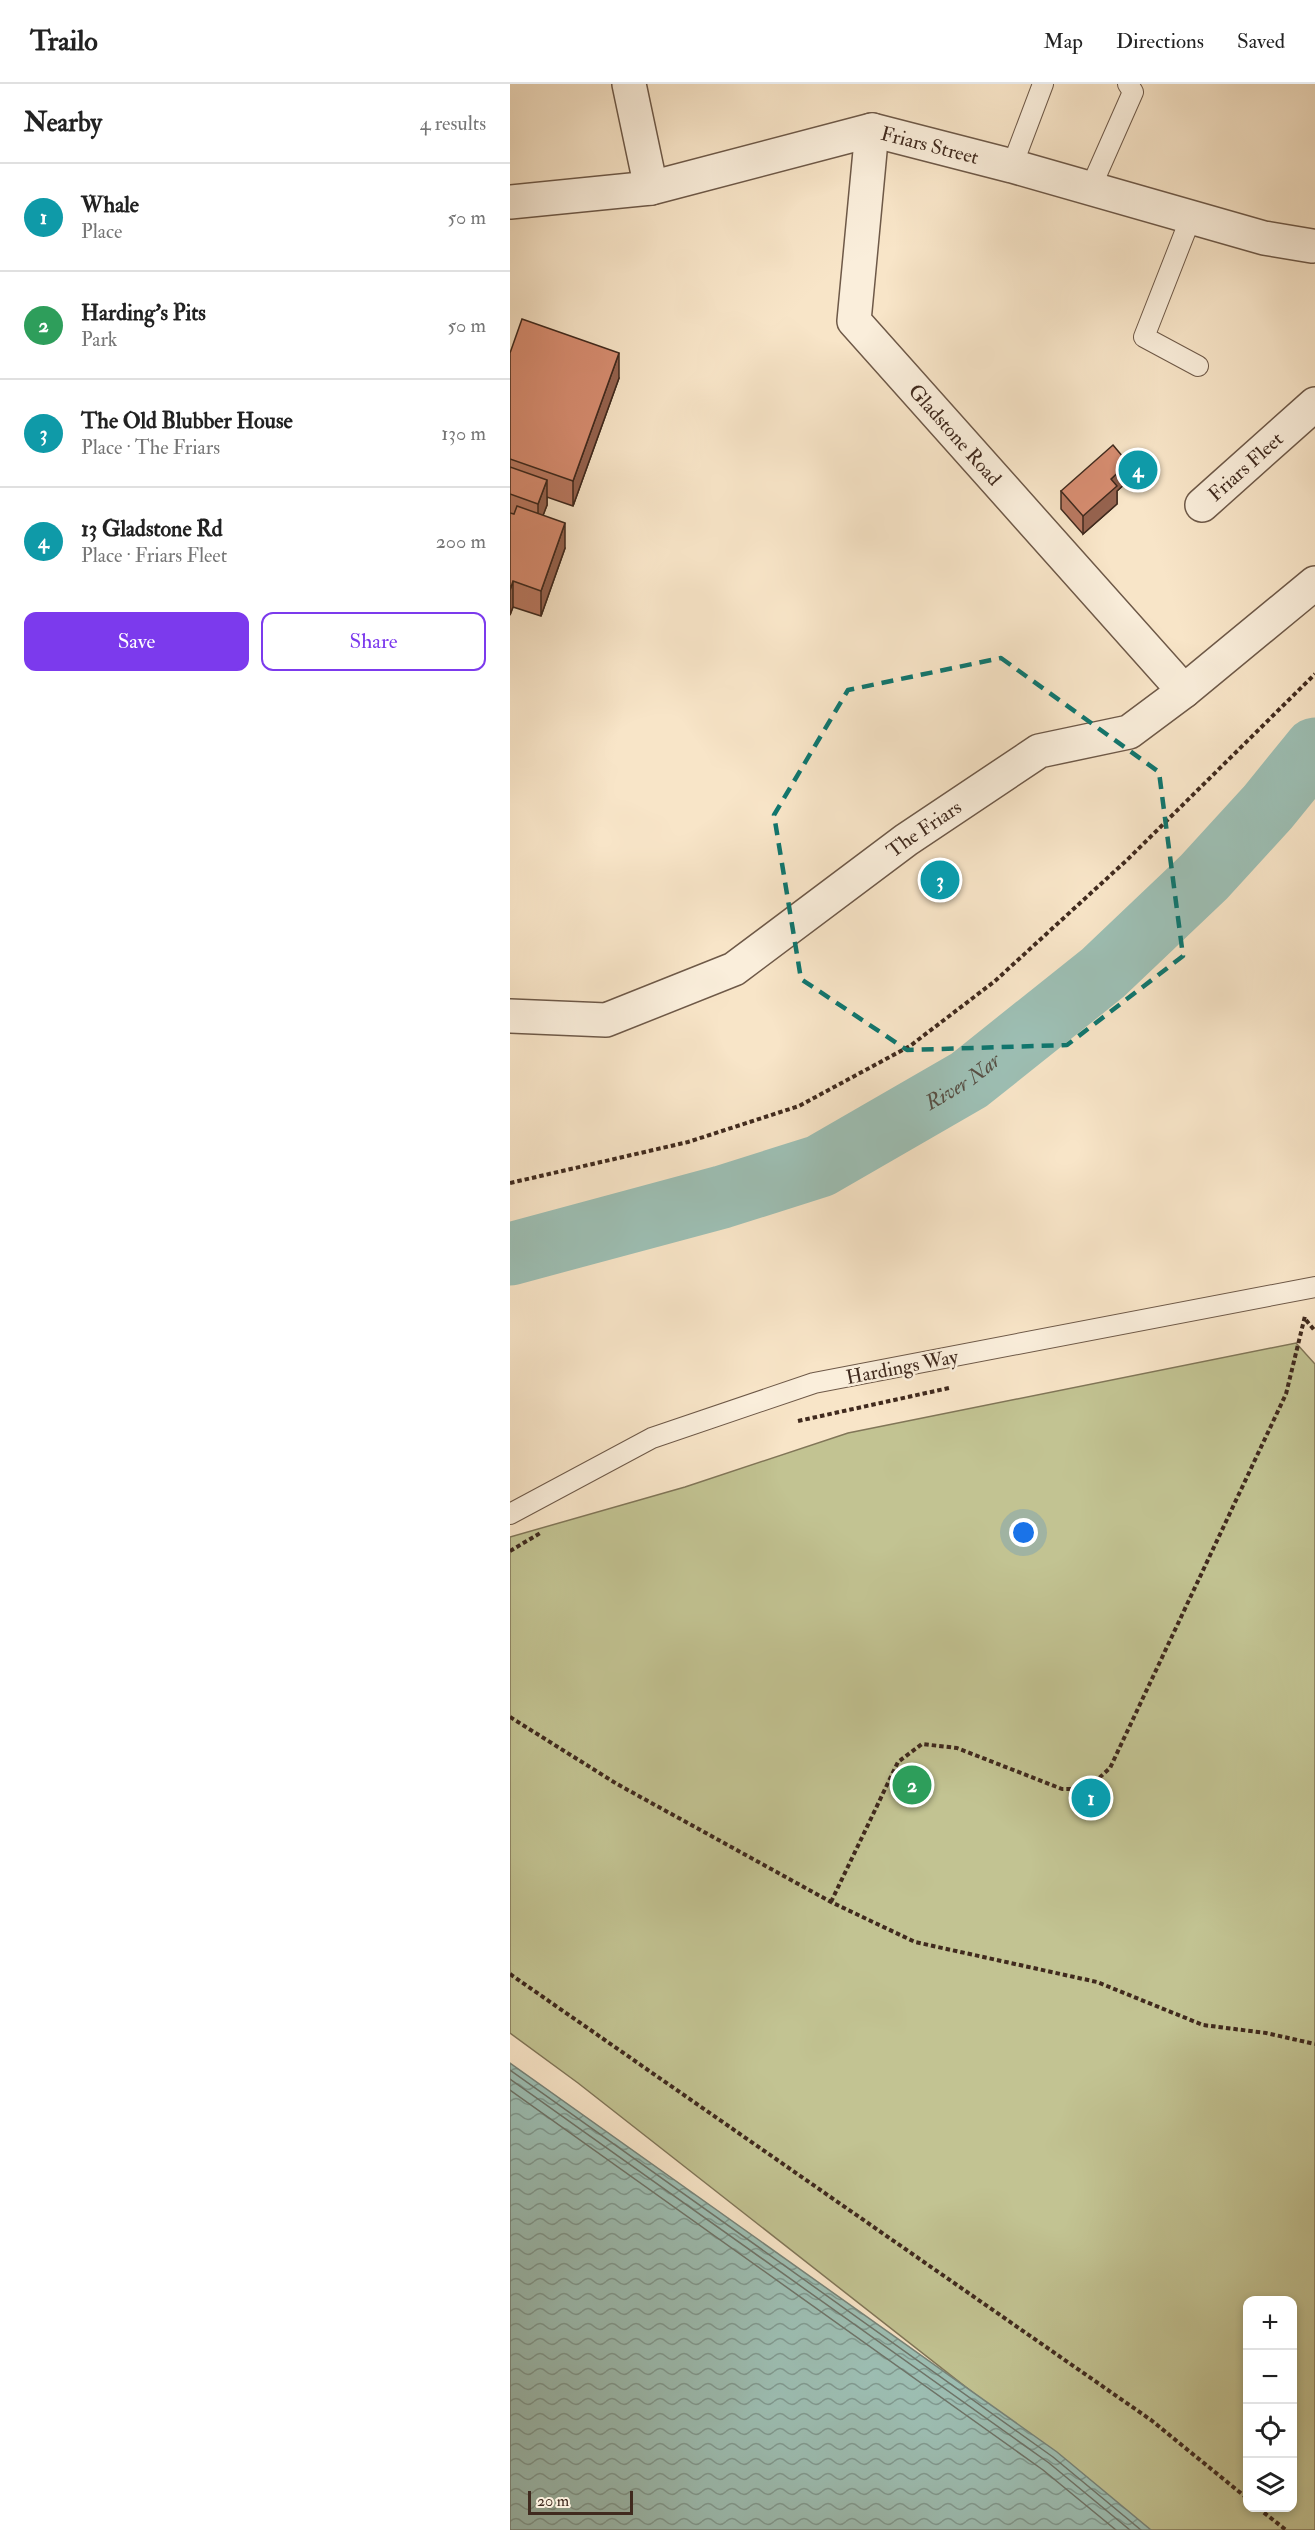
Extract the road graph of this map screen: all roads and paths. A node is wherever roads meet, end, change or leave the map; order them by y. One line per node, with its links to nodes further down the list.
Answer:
1 (629, 84): 6 (street)
2 (1043, 84): 5 (lane)
3 (1128, 84): 7 (lane)
4 (872, 130): 5 (street, Friars Street); 6 (street, Friars Street); 16 (street, Gladstone Road)
5 (1012, 166): 7 (street, Friars Street)
6 (651, 188): 8 (street, Friars Street)
7 (1091, 188): 9 (street, Friars Street)
8 (510, 202)
9 (1191, 217): 10 (street, Friars Street); 11 (lane)
10 (1314, 246)
11 (1198, 366)
12 (1315, 404): 13 (street, Friars Fleet)
13 (1202, 505)
14 (1315, 583): 16 (street, The Friars)
15 (1315, 674): 18 (path)
16 (1184, 691): 17 (street, The Friars)
17 (510, 1016)
18 (510, 1183)
19 (1315, 1287): 26 (lane, Hardings Way)
20 (1315, 1318): 21 (path)
21 (1305, 1320): 22 (path); 23 (path); 30 (path)
22 (1294, 1322)
23 (1315, 1331)
24 (951, 1388): 25 (path)
25 (792, 1422)
26 (510, 1514)
27 (547, 1529): 28 (path)
28 (510, 1551)
29 (510, 1717): 30 (path)
30 (831, 1902): 32 (path)
31 (510, 1974): 33 (path)
32 (1315, 2044)
33 (1243, 2495)
34 (1263, 2512): 35 (path)
35 (1286, 2530)

